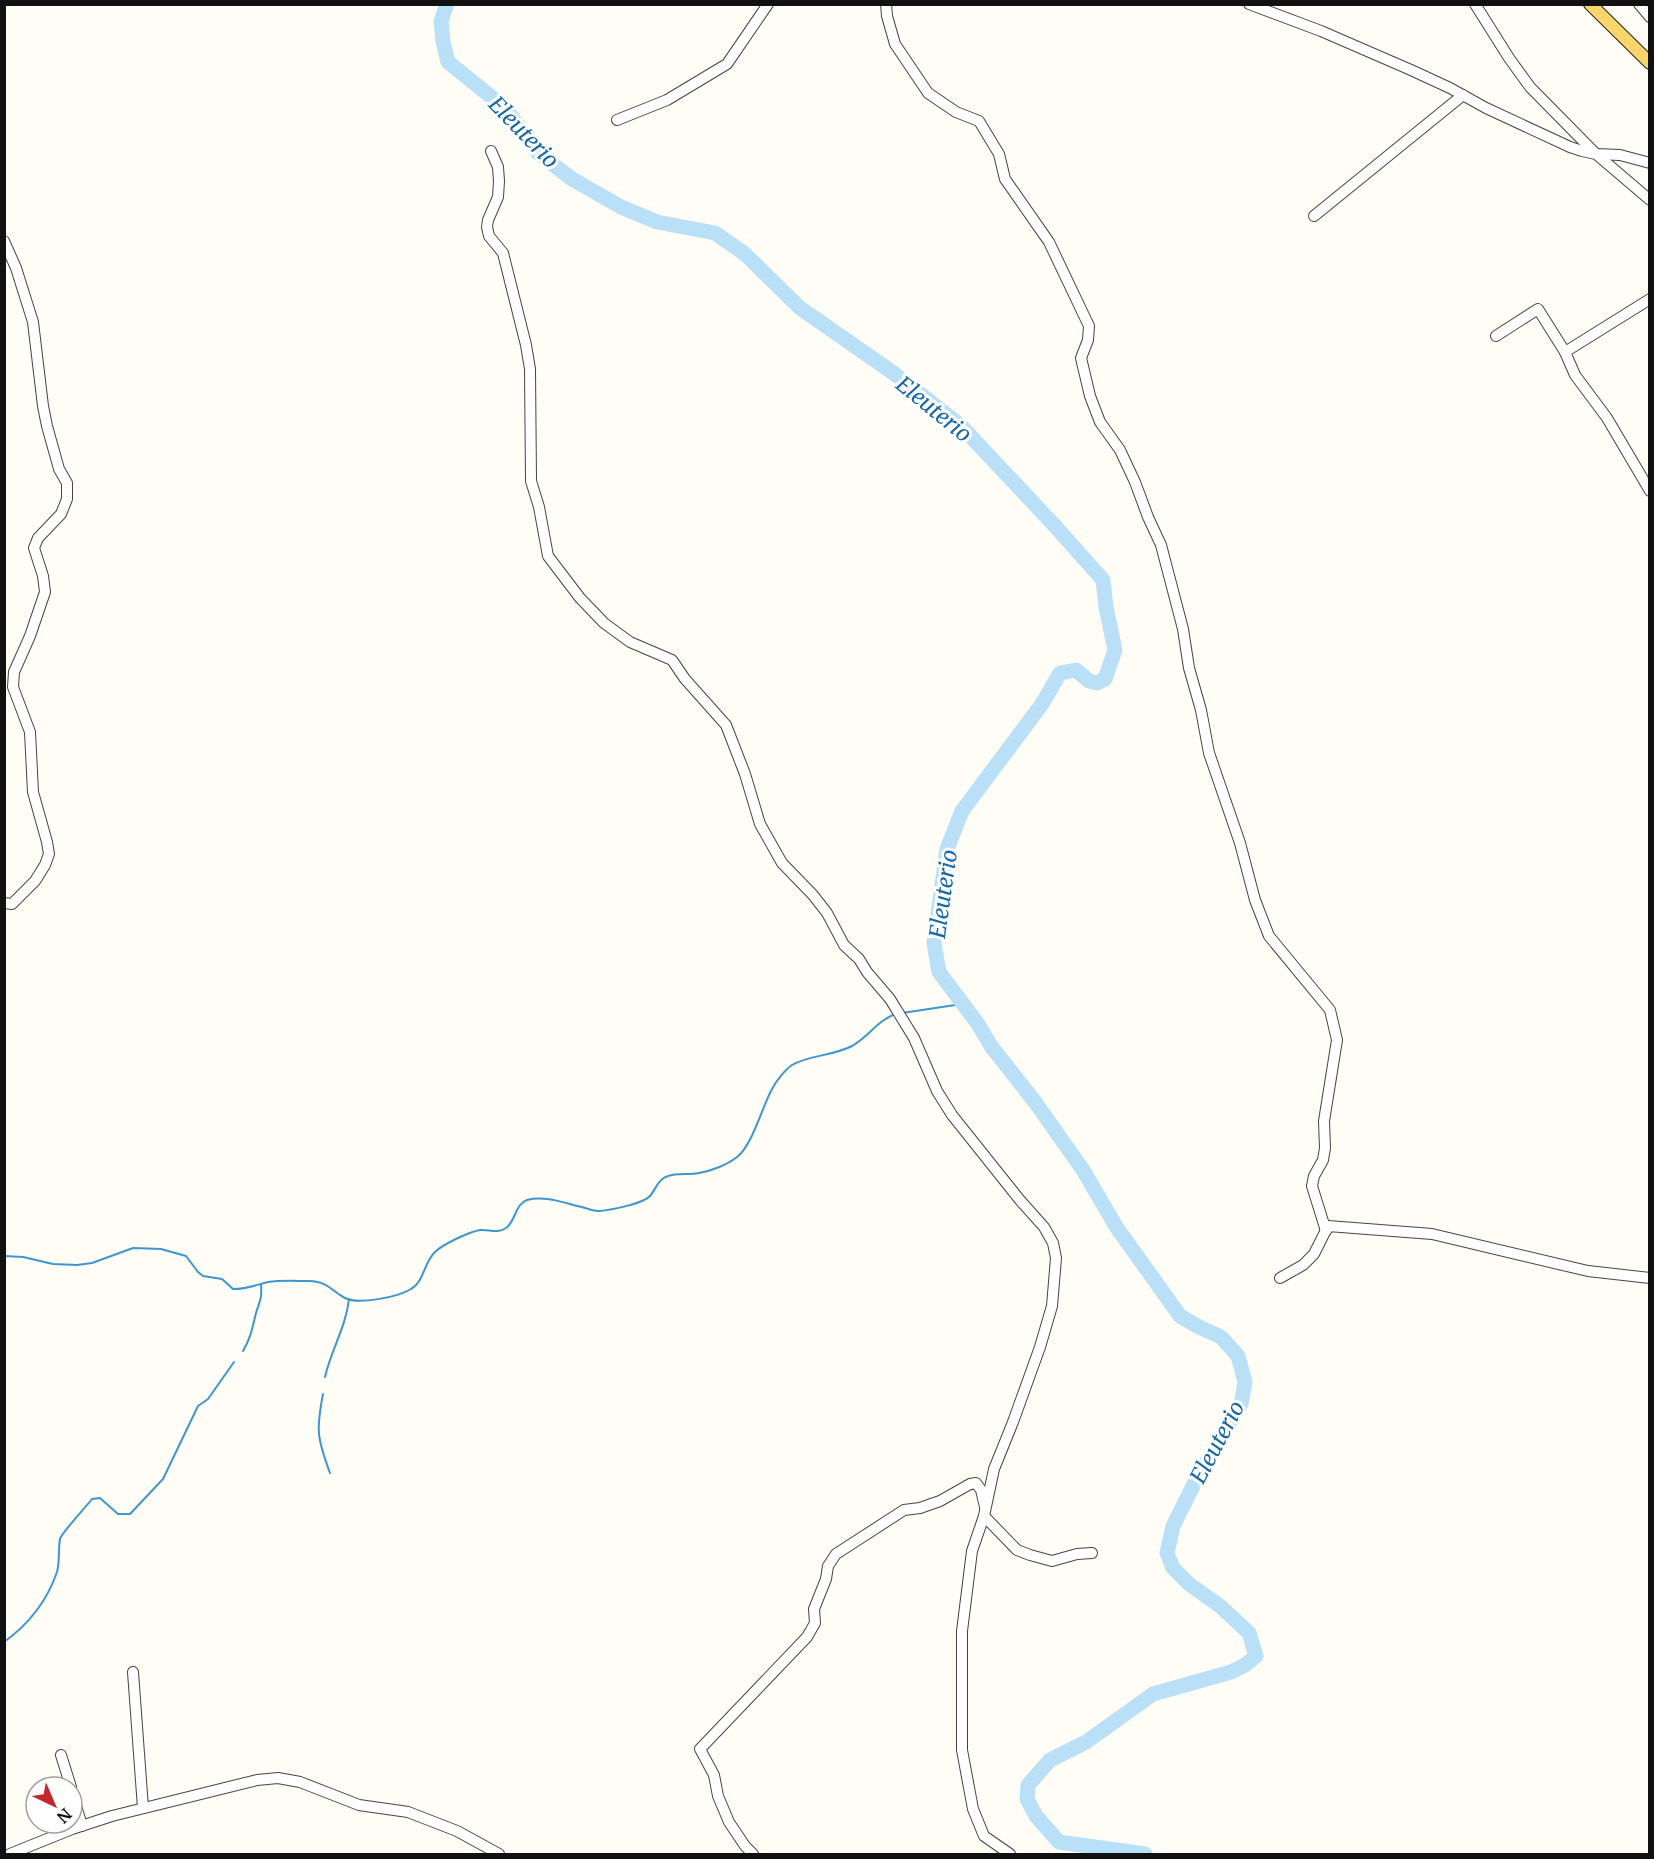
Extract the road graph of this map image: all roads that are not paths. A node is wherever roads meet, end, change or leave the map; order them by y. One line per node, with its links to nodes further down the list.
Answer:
1 (768, 4): 10 (street)
2 (886, 4): 22 (street)
3 (1249, 4): 9 (street)
4 (1475, 4): 12 (street)
5 (1590, 4): 8 (main road)
6 (1640, 4): 7 (street)
7 (1650, 17)
8 (1650, 63)
9 (1463, 95): 12 (street); 15 (street)
10 (617, 120)
11 (492, 152): 25 (street)
12 (1596, 154): 13 (street); 14 (street)
13 (1650, 163)
14 (1650, 200)
15 (1314, 216)
16 (4, 241): 21 (street)
17 (1650, 299): 19 (street)
18 (1496, 336): 19 (street)
19 (1565, 352): 20 (street)
20 (1650, 491)
21 (4, 903)
22 (1326, 1232): 23 (street); 24 (street)
23 (1280, 1278)
24 (1650, 1278)
25 (985, 1512): 26 (street); 35 (street); 36 (street)
26 (1092, 1553)
27 (132, 1672): 30 (street)
28 (61, 1755): 29 (street)
29 (67, 1775)
30 (143, 1808): 31 (street); 34 (street)
31 (84, 1825)
32 (59, 1835): 33 (street)
33 (10, 1854)
34 (499, 1854)
35 (753, 1854)
36 (1010, 1854)

